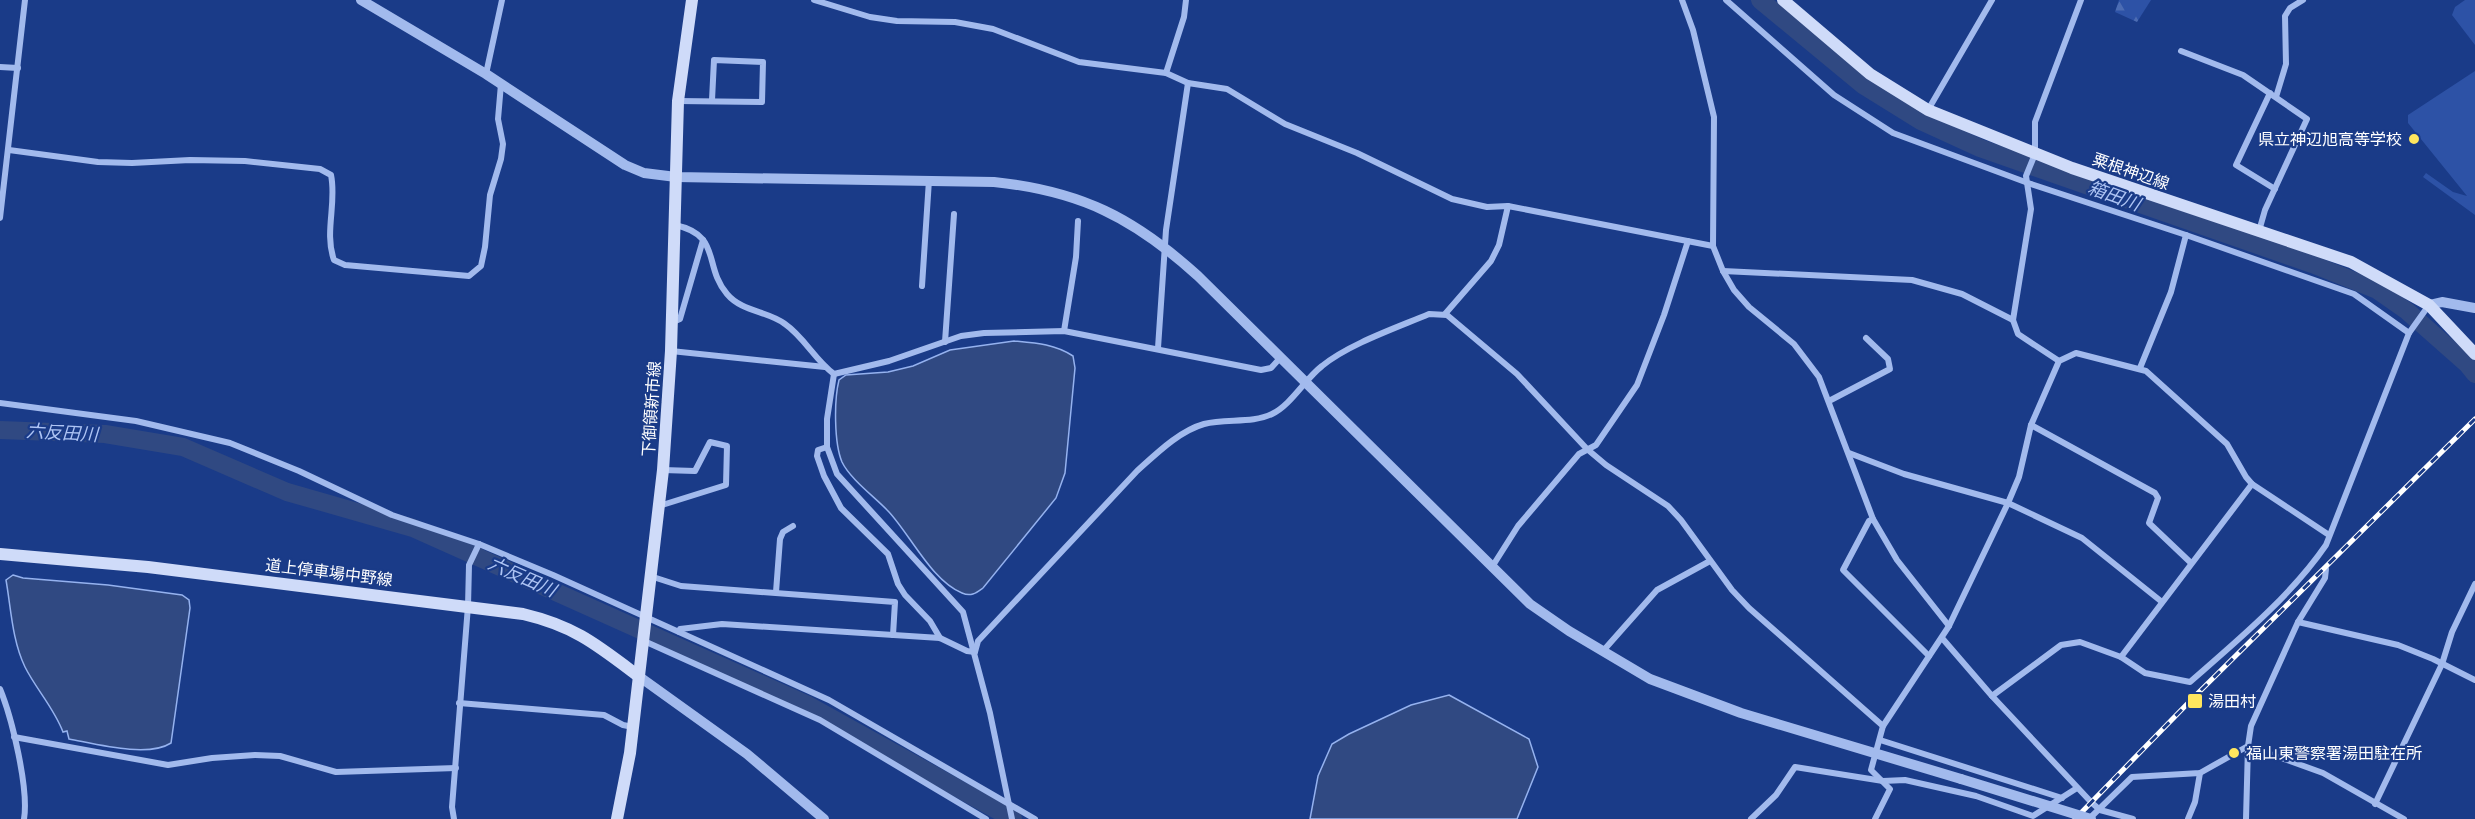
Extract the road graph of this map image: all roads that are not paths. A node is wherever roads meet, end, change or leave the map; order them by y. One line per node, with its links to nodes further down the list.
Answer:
1 (25, 0): 15 (street)
2 (361, 0): 16 (street)
3 (502, 0): 16 (street)
4 (692, 0): 22 (main road, 下御領新市線)
5 (814, 0): 17 (street)
6 (1186, 0): 17 (street)
7 (1682, 0): 40 (street)
8 (1726, 0): 27 (street)
9 (1783, 0): 23 (main road, 粟根神辺線)
10 (1992, 0): 23 (street)
11 (2081, 0): 25 (street)
12 (2303, 0): 20 (street)
13 (2181, 51): 20 (street)
14 (0, 67): 15 (street)
15 (18, 68): 24 (street)
16 (486, 74): 19 (street)
17 (1166, 74): 18 (street)
18 (1188, 82): 30 (street); 39 (street)
19 (501, 84): 24 (street); 26 (street)
20 (2273, 95): 29 (street); 29 (street)
21 (712, 100): 21 (street); 22 (street)
22 (678, 101): 26 (main road, 下御領新市線)
23 (1928, 110): 25 (main road, 粟根神辺線)
24 (9, 150): 32 (street)
25 (2034, 155): 27 (street); 35 (main road, 粟根神辺線)
26 (676, 177): 28 (street); 34 (main road, 下御領新市線)
27 (2027, 179): 36 (street); 46 (street)
28 (929, 180): 39 (street); 42 (street)
29 (2274, 189): 35 (street)
30 (1508, 206): 38 (street); 45 (street)
31 (954, 214): 51 (street)
32 (0, 218)
33 (1078, 221): 48 (street)
34 (675, 225): 37 (street); 47 (main road, 下御領新市線)
35 (2259, 231): 43 (main road, 粟根神辺線)
36 (2186, 235): 49 (street); 58 (street)
37 (703, 240): 47 (street); 57 (street)
38 (1688, 241): 40 (street); 65 (street)
39 (1165, 246): 52 (street); 55 (street)
40 (1713, 246): 41 (street)
41 (1723, 272): 46 (street); 61 (street)
42 (922, 286)
43 (2428, 307): 44 (street); 49 (street); 54 (main road, 粟根神辺線)
44 (2475, 308)
45 (1445, 314): 60 (street); 65 (street)
46 (2013, 320): 56 (street)
47 (672, 322): 53 (main road, 下御領新市線)
48 (1064, 331): 51 (street); 52 (street)
49 (2410, 331): 73 (street)
50 (1866, 338): 61 (street)
51 (945, 342): 59 (street)
52 (1158, 348): 55 (street)
53 (671, 351): 57 (street); 67 (main road, 下御領新市線)
54 (2475, 354)
55 (1281, 357): 60 (street)
56 (2059, 361): 58 (street); 63 (street)
57 (825, 367): 59 (street)
58 (2139, 368): 68 (street)
59 (834, 374): 64 (street)
60 (1305, 383): 78 (street); 94 (street)
61 (1829, 401): 66 (street)
62 (0, 403): 74 (street)
63 (2031, 425): 69 (street); 77 (street)
64 (827, 447): 90 (street); 94 (street)
65 (1587, 449): 76 (street); 78 (street)
66 (1849, 453): 69 (street); 71 (street)
67 (663, 470): 70 (main road, 下御領新市線); 70 (street)
68 (2252, 484): 73 (street); 77 (street)
69 (2008, 503): 83 (street); 87 (street)
70 (658, 507): 80 (main road, 下御領新市線)
71 (1872, 519): 87 (street); 95 (street)
72 (793, 525): 82 (street)
73 (2329, 535): 96 (street)
74 (479, 544): 84 (street); 85 (street)
75 (0, 554): 84 (main road, 道上停車場中野線)
76 (1710, 561): 93 (street); 103 (street)
77 (2190, 562): 83 (street)
78 (1492, 567): 93 (street)
79 (2326, 568): 86 (street)
80 (650, 576): 82 (street); 85 (main road, 下御領新市線)
81 (2475, 584): 97 (street)
82 (776, 592): 89 (street)
83 (2162, 602): 96 (street)
84 (468, 606): 98 (main road, 道上停車場中野線); 102 (street)
85 (645, 619): 88 (street); 92 (main road, 下御領新市線)
86 (2298, 622): 97 (street); 107 (street)
87 (1949, 626): 91 (street)
88 (679, 632): 89 (street); 115 (street)
89 (893, 635): 90 (street)
90 (940, 638): 94 (street)
91 (1941, 638): 95 (street); 101 (street)
92 (642, 639): 98 (main road, 下御領新市線); 121 (street)
93 (1603, 651): 108 (street)
94 (975, 652): 115 (street)
95 (1929, 656): 103 (street)
96 (2121, 657): 101 (street)
97 (2442, 663): 99 (street); 114 (street)
98 (637, 675): 104 (main road, 下御領新市線); 120 (street)
99 (2475, 680)
100 (0, 689): 105 (street)
101 (1992, 696): 112 (street)
102 (459, 703): 104 (street); 109 (street)
103 (1883, 726): 106 (street)
104 (633, 727): 119 (main road, 下御領新市線)
105 (14, 737): 109 (street); 117 (street)
106 (1880, 740): 108 (street); 113 (street)
107 (2248, 746): 110 (street); 114 (street); 129 (street)
108 (1875, 753): 111 (street); 126 (street, bridge)
109 (456, 768): 118 (street)
110 (2200, 773): 116 (street); 128 (street)
111 (1883, 781): 113 (street); 124 (street); 125 (street)
112 (2077, 788): 113 (street); 116 (street)
113 (2062, 798)
114 (2375, 804): 130 (street)
115 (1009, 806): 122 (street); 123 (street)
116 (2100, 810): 126 (street); 127 (street)
117 (24, 819)
118 (453, 819)
119 (617, 819)
120 (824, 819)
121 (986, 819)
122 (1012, 819)
123 (1035, 819)
124 (1751, 819)
125 (1875, 819)
126 (2090, 819)
127 (2133, 819)
128 (2188, 819)
129 (2246, 819)
130 (2404, 819)

